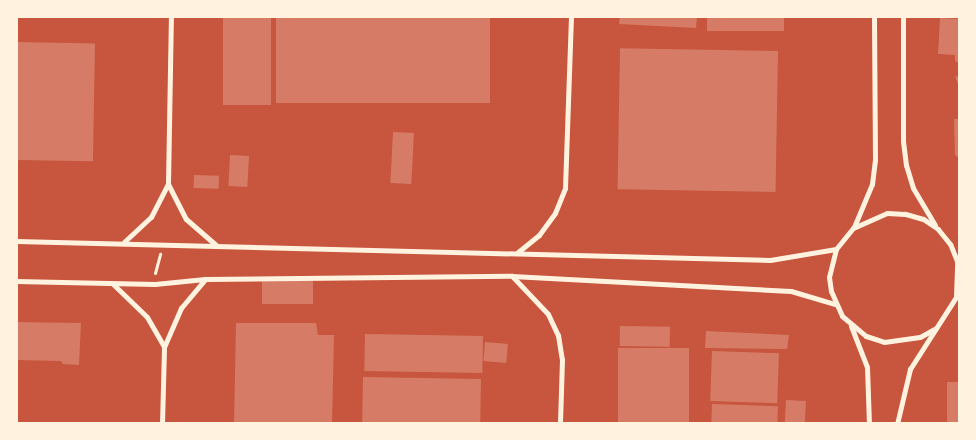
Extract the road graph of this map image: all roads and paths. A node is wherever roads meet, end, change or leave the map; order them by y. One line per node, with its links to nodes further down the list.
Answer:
1 (171, 16): 5 (street)
2 (571, 16): 13 (street)
3 (874, 16): 6 (street)
4 (903, 16): 7 (street)
5 (168, 184): 9 (street); 11 (street)
6 (853, 228): 7 (street); 12 (street)
7 (938, 229): 21 (street)
8 (16, 241): 9 (street)
9 (123, 243): 10 (street)
10 (160, 244): 11 (street); 18 (path)
11 (216, 245): 13 (street)
12 (836, 249): 13 (street); 19 (street)
13 (518, 252)
14 (512, 276): 15 (street); 19 (street); 24 (street)
15 (205, 279): 18 (street); 22 (street)
16 (16, 281): 17 (street)
17 (112, 283): 18 (street); 22 (street)
18 (155, 284)
19 (835, 304): 20 (street)
20 (851, 326): 21 (street); 25 (street)
21 (936, 328): 26 (street)
22 (164, 347): 23 (street)
23 (162, 424)
24 (560, 424)
25 (869, 424)
26 (897, 424)

